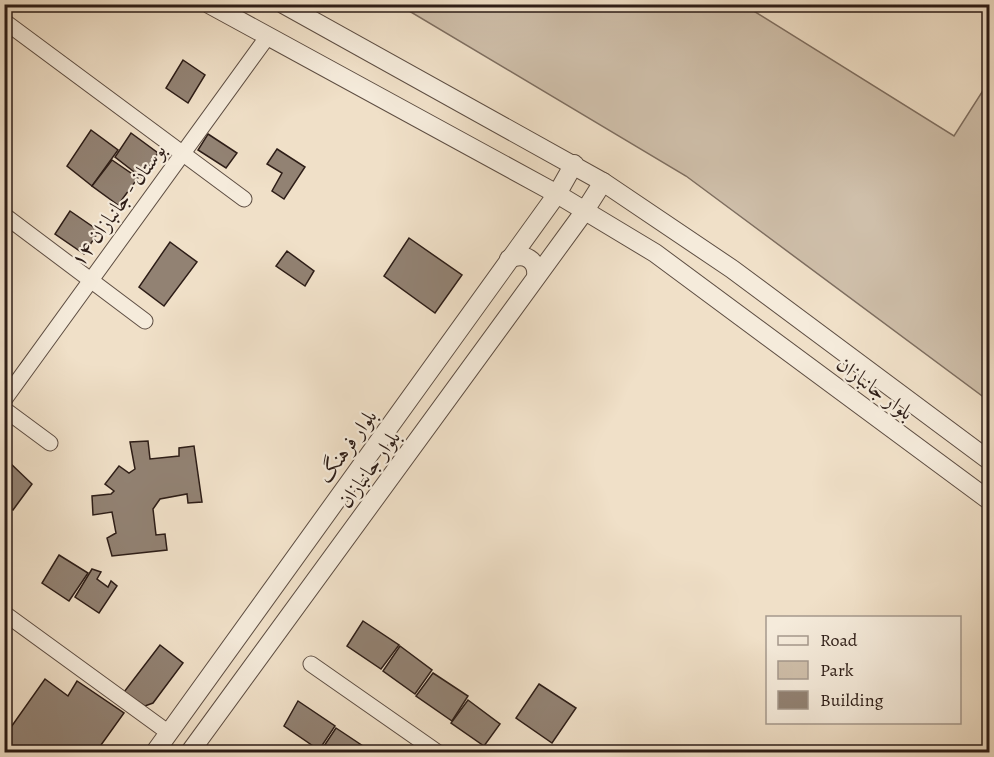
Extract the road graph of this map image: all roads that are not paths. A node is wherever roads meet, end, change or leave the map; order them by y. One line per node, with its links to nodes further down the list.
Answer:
1 (209, 4): 4 (street, بلوار جانبازان)
2 (283, 4): 6 (street, بلوار جانبازان)
3 (4, 21): 5 (street)
4 (268, 36): 5 (street, بوستان - جانبازان ۱۴); 8 (street, بلوار جانبازان)
5 (181, 152): 9 (street); 14 (street, بوستان - جانبازان ۱۴)
6 (573, 164): 7 (street, بلوار جانبازان); 8 (street, بلوار فرهنگ)
7 (603, 182): 10 (street, بلوار جانبازان); 18 (street, بلوار جانبازان)
8 (557, 194): 10 (street, بلوار جانبازان); 12 (street, بلوار فرهنگ)
9 (244, 199)
10 (584, 212): 13 (street, بلوار جانبازان); 21 (street, بلوار جانبازان)
11 (4, 215): 14 (street)
12 (509, 259): 13 (street); 25 (street, بلوار فرهنگ)
13 (536, 278): 27 (street, بلوار جانبازان)
14 (90, 280): 15 (street); 16 (street, بوستان - جانبازان ۱۴)
15 (145, 321)
16 (4, 400)
17 (4, 410): 19 (street)
18 (966, 442): 20 (street, بلوار جانبازان); 21 (street)
19 (50, 443)
20 (990, 461)
21 (946, 469): 22 (street, بلوار جانبازان)
22 (990, 501)
23 (4, 613): 25 (street)
24 (311, 664): 28 (street)
25 (170, 733): 26 (street, بلوار فرهنگ)
26 (155, 753)
27 (190, 753)
28 (437, 753)

